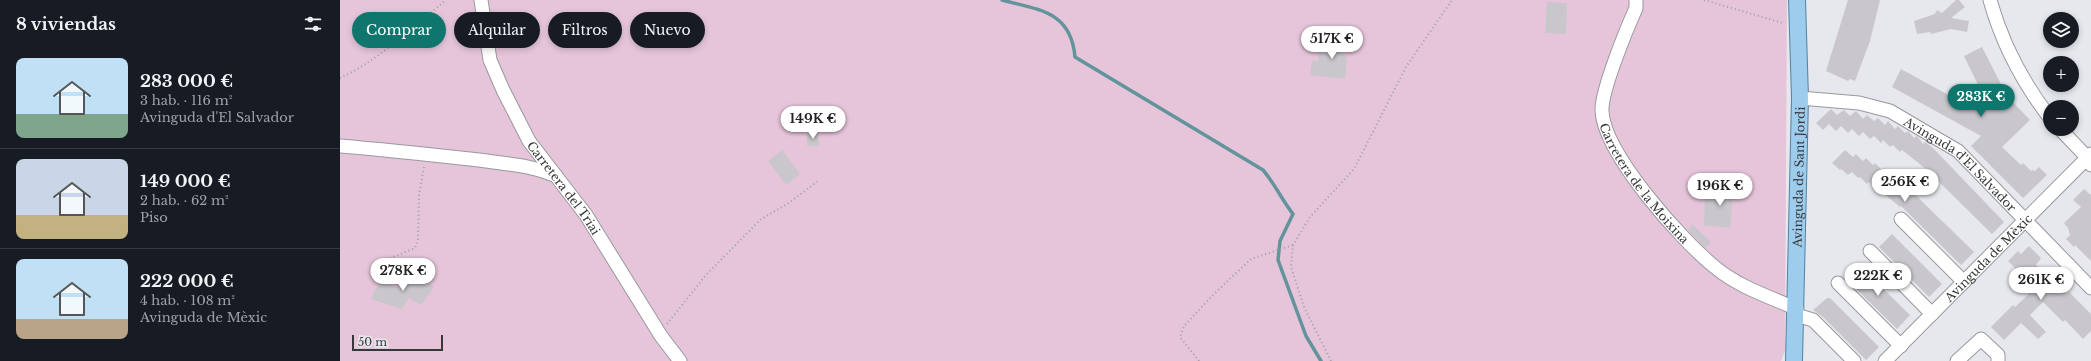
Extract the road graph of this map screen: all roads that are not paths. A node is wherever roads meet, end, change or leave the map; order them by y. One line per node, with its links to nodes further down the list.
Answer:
1 (481, 0): 10 (street, Carretera del Triai)
2 (1636, 0): 17 (street, Carretera de la Moixina)
3 (1797, 0): 5 (main road, Avinguda de Sant Jordi)
4 (1990, 0): 6 (street)
5 (1800, 98): 12 (street, Avinguda d'El Salvador); 17 (main road, Avinguda de Sant Jordi)
6 (2043, 107)
7 (2066, 136): 9 (street)
8 (340, 146): 10 (street)
9 (2089, 159): 12 (street, Avinguda de Mèxic)
10 (558, 176): 21 (street, Carretera del Triai)
11 (1901, 220): 14 (street)
12 (2025, 221): 14 (street, Avinguda de Mèxic); 16 (street, Avinguda d'El Salvador)
13 (1870, 251): 18 (street)
14 (1964, 282): 18 (street, Avinguda de Mèxic)
15 (1838, 283): 19 (street)
16 (2091, 288)
17 (1796, 312): 20 (main road, Avinguda de Sant Jordi); 22 (street, Carretera de la Moixina)
18 (1932, 314): 19 (street, Avinguda de Mèxic)
19 (1901, 346): 23 (street, Avinguda de Mèxic)
20 (1796, 359)
21 (680, 361)
22 (1854, 361)
23 (1885, 361)
24 (1957, 361): 25 (street)
25 (1998, 361)

